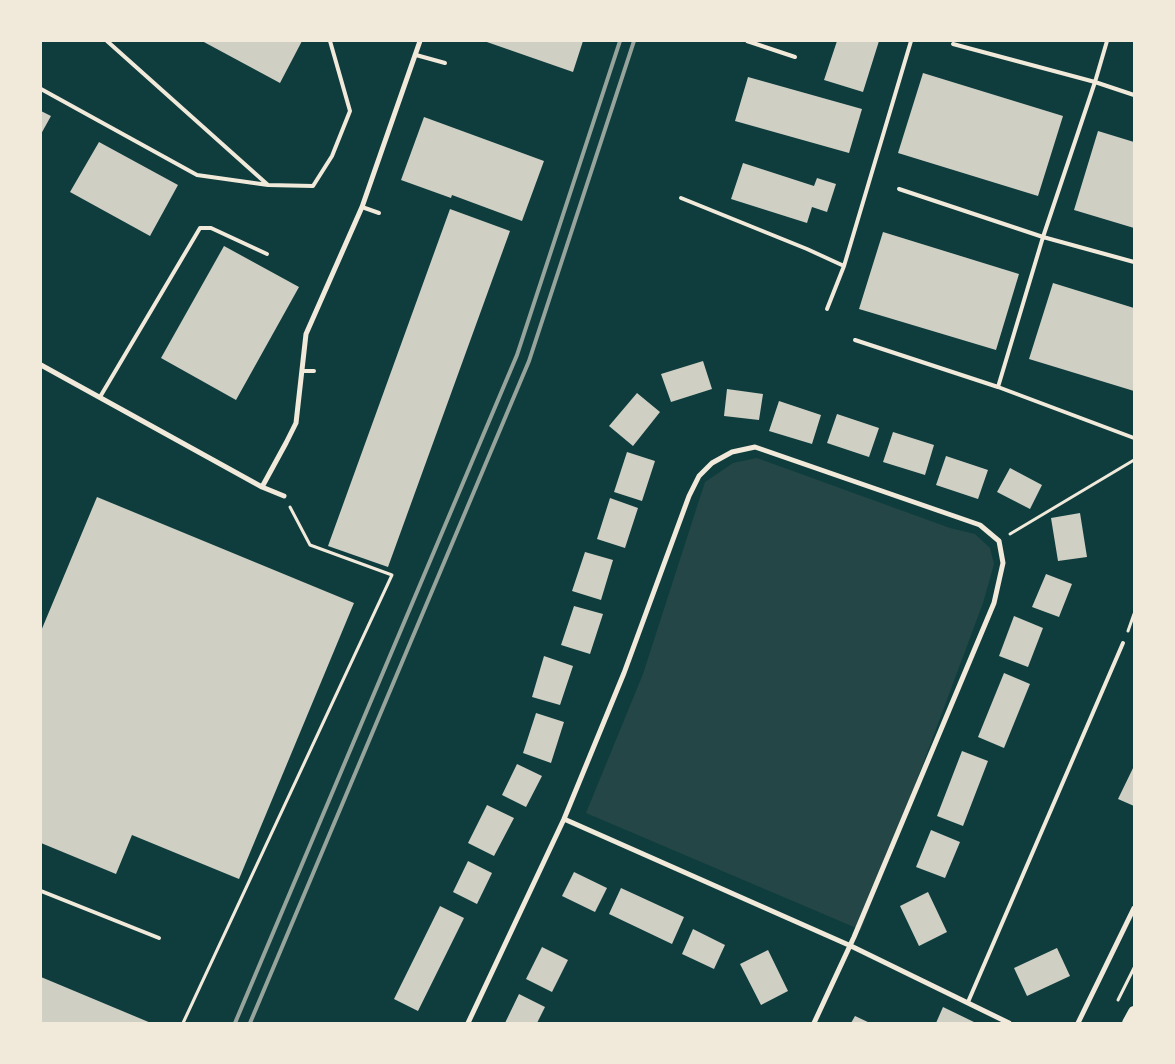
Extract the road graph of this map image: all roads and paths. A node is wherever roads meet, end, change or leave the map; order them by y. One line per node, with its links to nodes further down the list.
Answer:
1 (107, 41): 14 (lane)
2 (330, 41): 14 (lane)
3 (420, 41): 8 (street)
4 (747, 41): 9 (lane)
5 (911, 41): 22 (lane)
6 (1107, 41): 11 (lane)
7 (953, 44): 11 (lane)
8 (416, 55): 10 (lane); 17 (street)
9 (795, 57)
10 (445, 63)
11 (1096, 82): 13 (lane); 19 (lane)
12 (41, 89): 14 (lane)
13 (1134, 94)
14 (268, 185)
15 (900, 189): 19 (lane)
16 (681, 198): 22 (lane)
17 (362, 207): 18 (lane); 26 (street)
18 (379, 213)
19 (1043, 237): 21 (lane); 28 (lane)
20 (267, 254): 29 (lane)
21 (1134, 262)
22 (844, 266): 23 (lane)
23 (827, 309)
24 (855, 340): 28 (lane)
25 (41, 365): 29 (street)
26 (302, 371): 27 (lane); 32 (street)
27 (314, 371)
28 (998, 387): 30 (lane)
29 (100, 397): 32 (street)
30 (1134, 438)
31 (1134, 460): 34 (path)
32 (262, 488): 33 (street)
33 (284, 496): 45 (path)
34 (999, 541): 36 (street); 40 (street)
35 (1123, 643): 42 (lane)
36 (564, 818): 40 (street); 46 (street)
37 (41, 891): 39 (lane)
38 (1134, 908): 49 (street)
39 (158, 938)
40 (851, 946): 42 (street); 47 (street)
41 (1134, 968): 43 (path)
42 (968, 1002): 48 (street)
43 (1115, 1007)
44 (1134, 1012): 50 (main road)
45 (183, 1023)
46 (468, 1023)
47 (814, 1023)
48 (1009, 1023)
49 (1078, 1023)
50 (1128, 1023)

